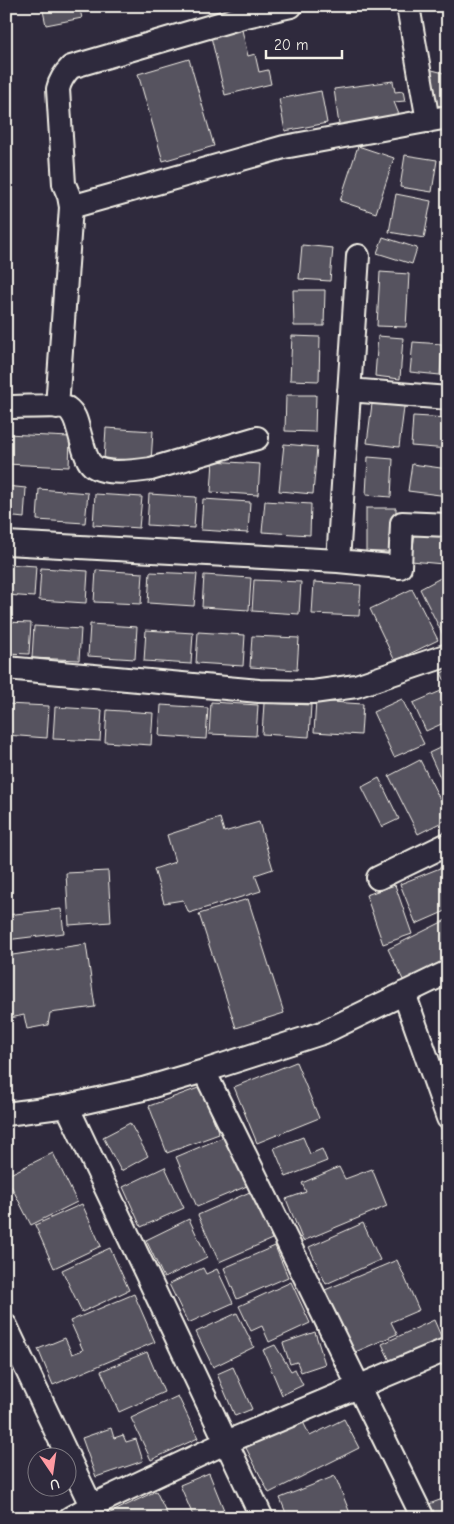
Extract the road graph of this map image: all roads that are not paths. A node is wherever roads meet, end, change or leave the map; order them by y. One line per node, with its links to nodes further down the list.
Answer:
1 (291, 6): 4 (street)
2 (408, 6): 3 (street)
3 (438, 119): 4 (street)
4 (71, 207): 8 (street)
5 (358, 256): 6 (street)
6 (349, 390): 7 (street); 13 (street)
7 (448, 398)
8 (57, 407): 9 (street); 10 (street)
9 (6, 408)
10 (257, 438)
11 (448, 525): 13 (street)
12 (6, 543): 13 (street)
13 (338, 561)
14 (448, 656): 15 (street)
15 (6, 668)
16 (448, 844): 17 (street)
17 (378, 878)
18 (448, 972): 19 (street)
19 (404, 993): 20 (street); 23 (street)
20 (204, 1071): 21 (street); 26 (street)
21 (67, 1106): 22 (street); 27 (street)
22 (6, 1114)
23 (448, 1118)
24 (6, 1326): 28 (street)
25 (448, 1349): 26 (street)
26 (359, 1386): 27 (street); 31 (street)
27 (227, 1442): 28 (street); 30 (street)
28 (94, 1512): 29 (street)
29 (70, 1518)
30 (262, 1518)
31 (423, 1518)

